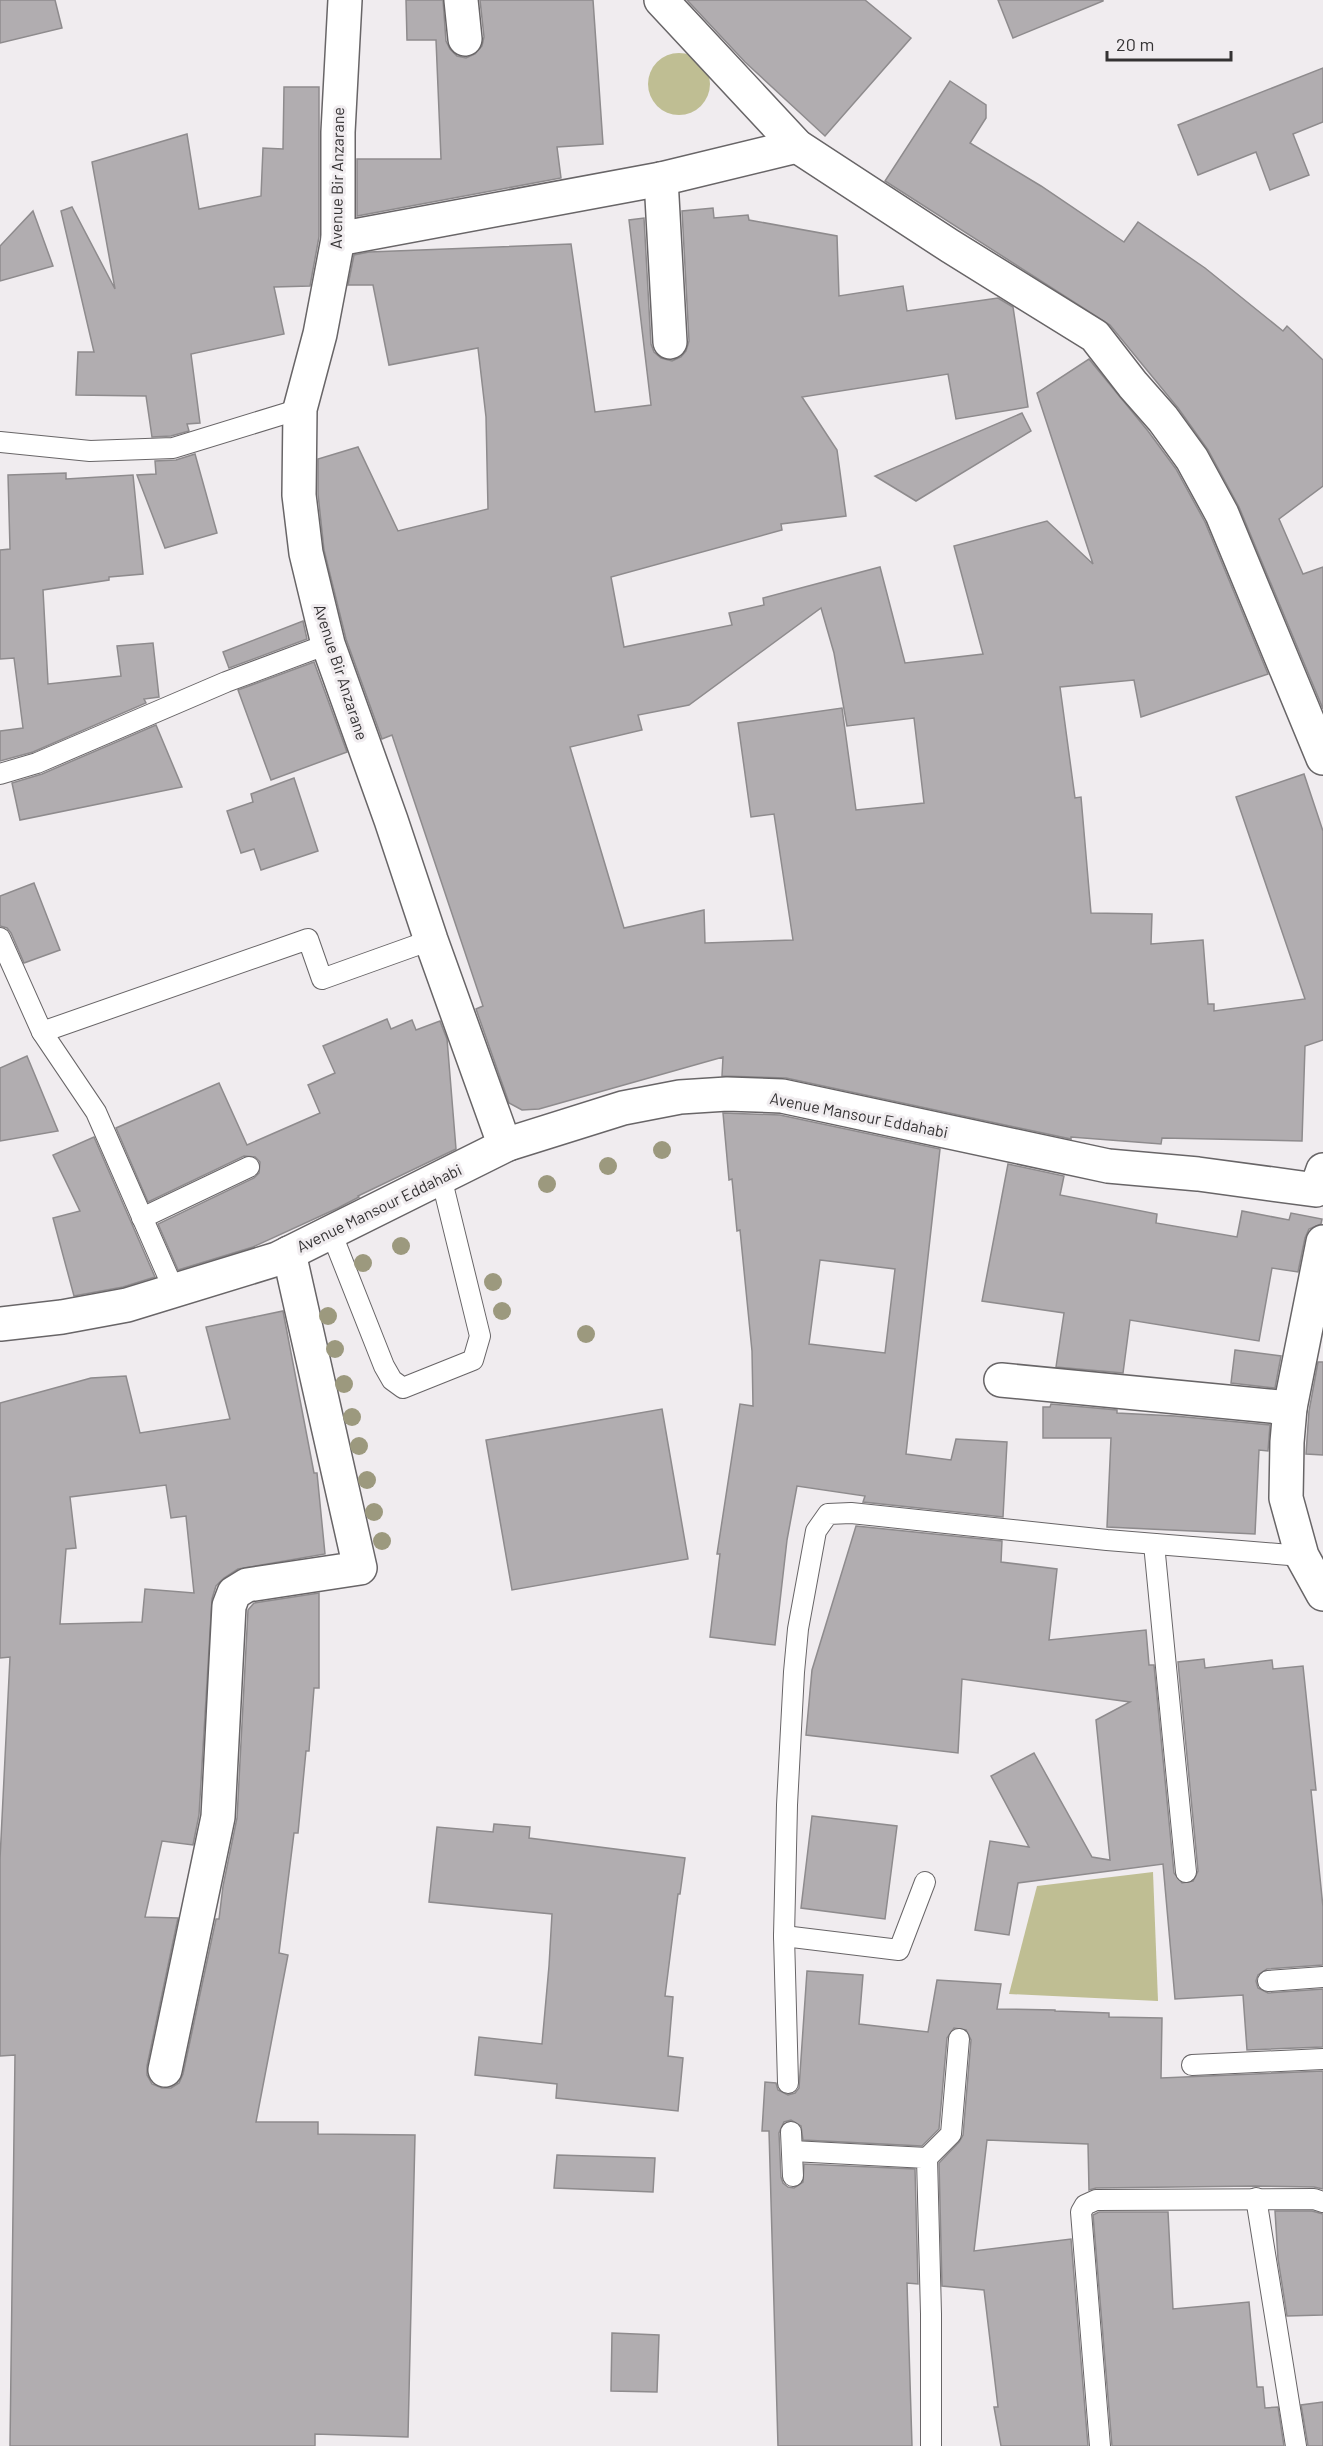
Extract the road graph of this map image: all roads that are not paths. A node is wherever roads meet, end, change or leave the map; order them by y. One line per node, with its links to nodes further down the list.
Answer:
1 (345, 0): 7 (street, Avenue Bir Anzarane)
2 (461, 0): 4 (street)
3 (661, 0): 5 (street)
4 (465, 39)
5 (797, 146): 6 (street); 12 (street)
6 (662, 179): 7 (street); 8 (street)
7 (338, 239): 9 (street, Avenue Bir Anzarane)
8 (670, 342)
9 (300, 409): 10 (lane); 11 (street, Avenue Bir Anzarane)
10 (0, 442)
11 (328, 644): 13 (lane); 15 (street, Avenue Bir Anzarane)
12 (1323, 758)
13 (0, 774)
14 (0, 938): 16 (lane)
15 (431, 940): 16 (lane); 17 (street, Avenue Bir Anzarane)
16 (42, 1032): 21 (lane)
17 (508, 1144): 19 (street, Avenue Mansour Eddahabi); 20 (street, Avenue Mansour Eddahabi)
18 (249, 1167): 21 (lane)
19 (441, 1177): 22 (street, Avenue Mansour Eddahabi); 22 (lane)
20 (1320, 1184)
21 (142, 1218): 25 (lane)
22 (331, 1232): 24 (street, Avenue Mansour Eddahabi)
23 (1323, 1242): 28 (street)
24 (289, 1253): 25 (street, Avenue Mansour Eddahabi); 40 (street)
25 (174, 1290): 26 (street, Avenue Mansour Eddahabi)
26 (0, 1324)
27 (1001, 1380): 28 (street)
28 (1290, 1408): 30 (street)
29 (1154, 1544): 30 (lane); 32 (lane); 34 (lane)
30 (1302, 1556): 31 (street)
31 (1323, 1594)
32 (1186, 1872)
33 (925, 1882): 34 (lane)
34 (784, 1936): 41 (lane)
35 (1323, 1977): 36 (lane)
36 (1268, 1981)
37 (959, 2039): 42 (lane)
38 (1323, 2059): 39 (lane)
39 (1192, 2065)
40 (165, 2070)
41 (788, 2083)
42 (927, 2158): 43 (lane); 46 (lane)
43 (793, 2176)
44 (1256, 2198): 45 (lane); 47 (lane); 48 (lane)
45 (1323, 2202)
46 (931, 2446)
47 (1100, 2446)
48 (1296, 2446)

